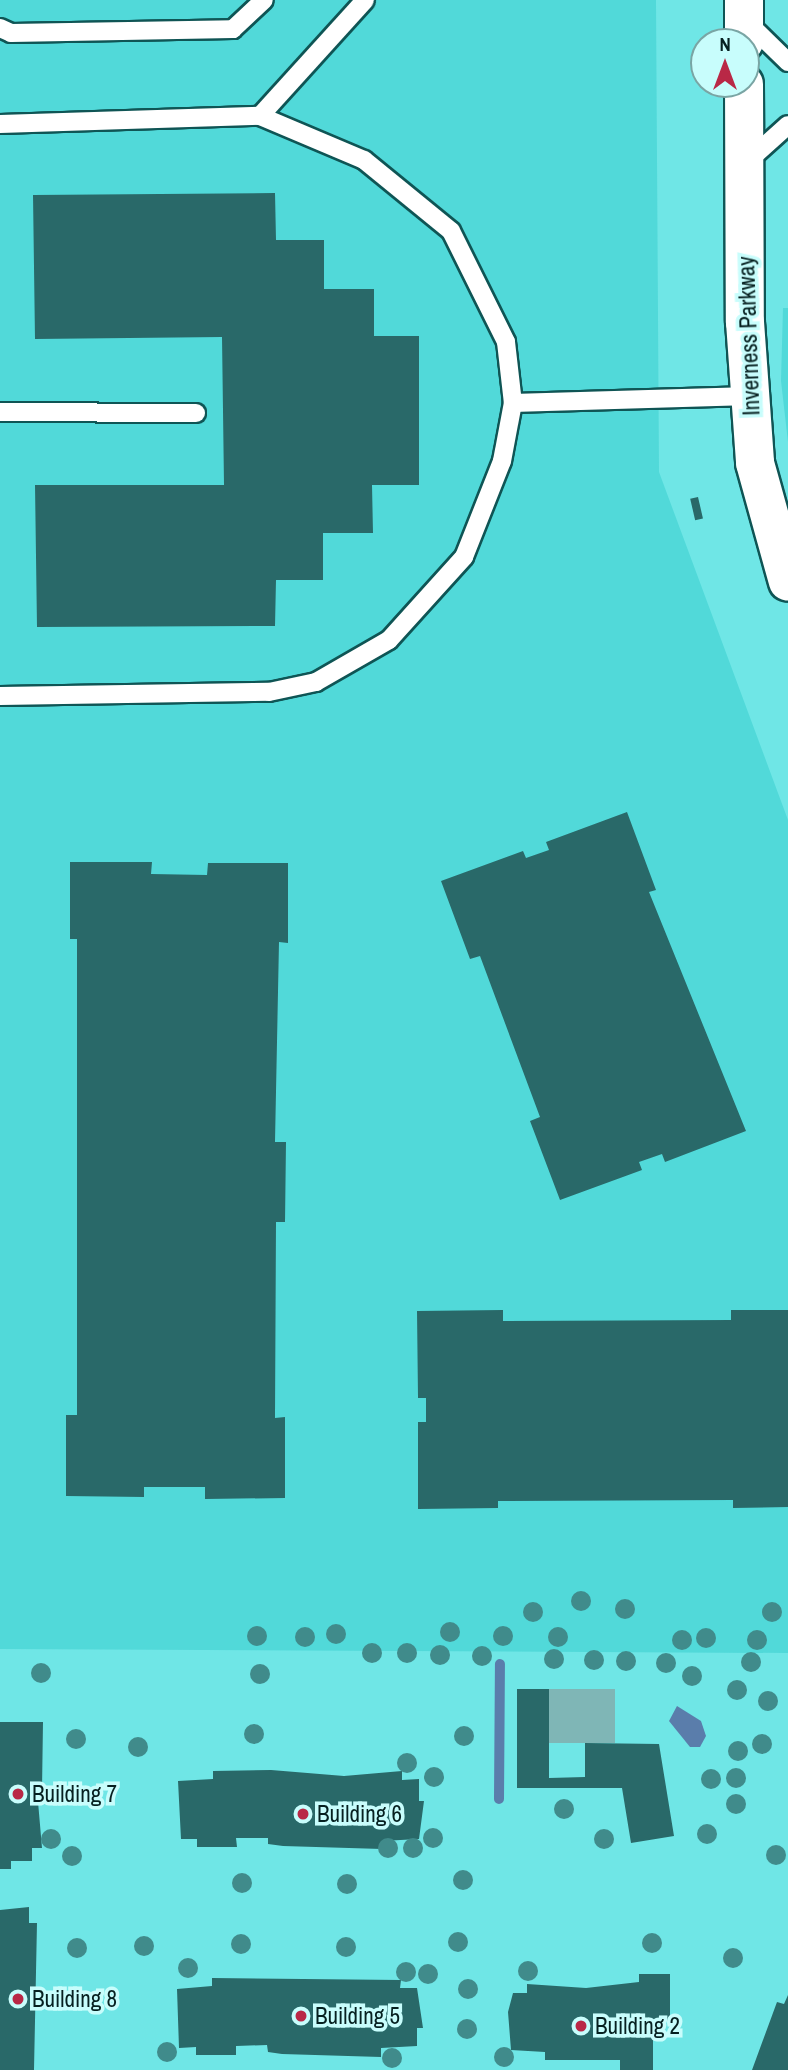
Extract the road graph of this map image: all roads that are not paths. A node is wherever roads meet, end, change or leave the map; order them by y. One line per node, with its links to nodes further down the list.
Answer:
1 (264, 0): 4 (lane)
2 (365, 0): 7 (lane)
3 (744, 20): 5 (lane)
4 (0, 27)
5 (788, 62)
6 (744, 98): 10 (main road, Inverness Parkway)
7 (260, 116): 8 (lane); 12 (lane)
8 (0, 124)
9 (788, 125): 10 (lane)
10 (745, 166): 11 (main road, Inverness Parkway)
11 (750, 396): 12 (lane); 15 (main road, Inverness Parkway)
12 (513, 403): 16 (lane)
13 (0, 412): 14 (lane)
14 (196, 413)
15 (788, 582)
16 (0, 696)

